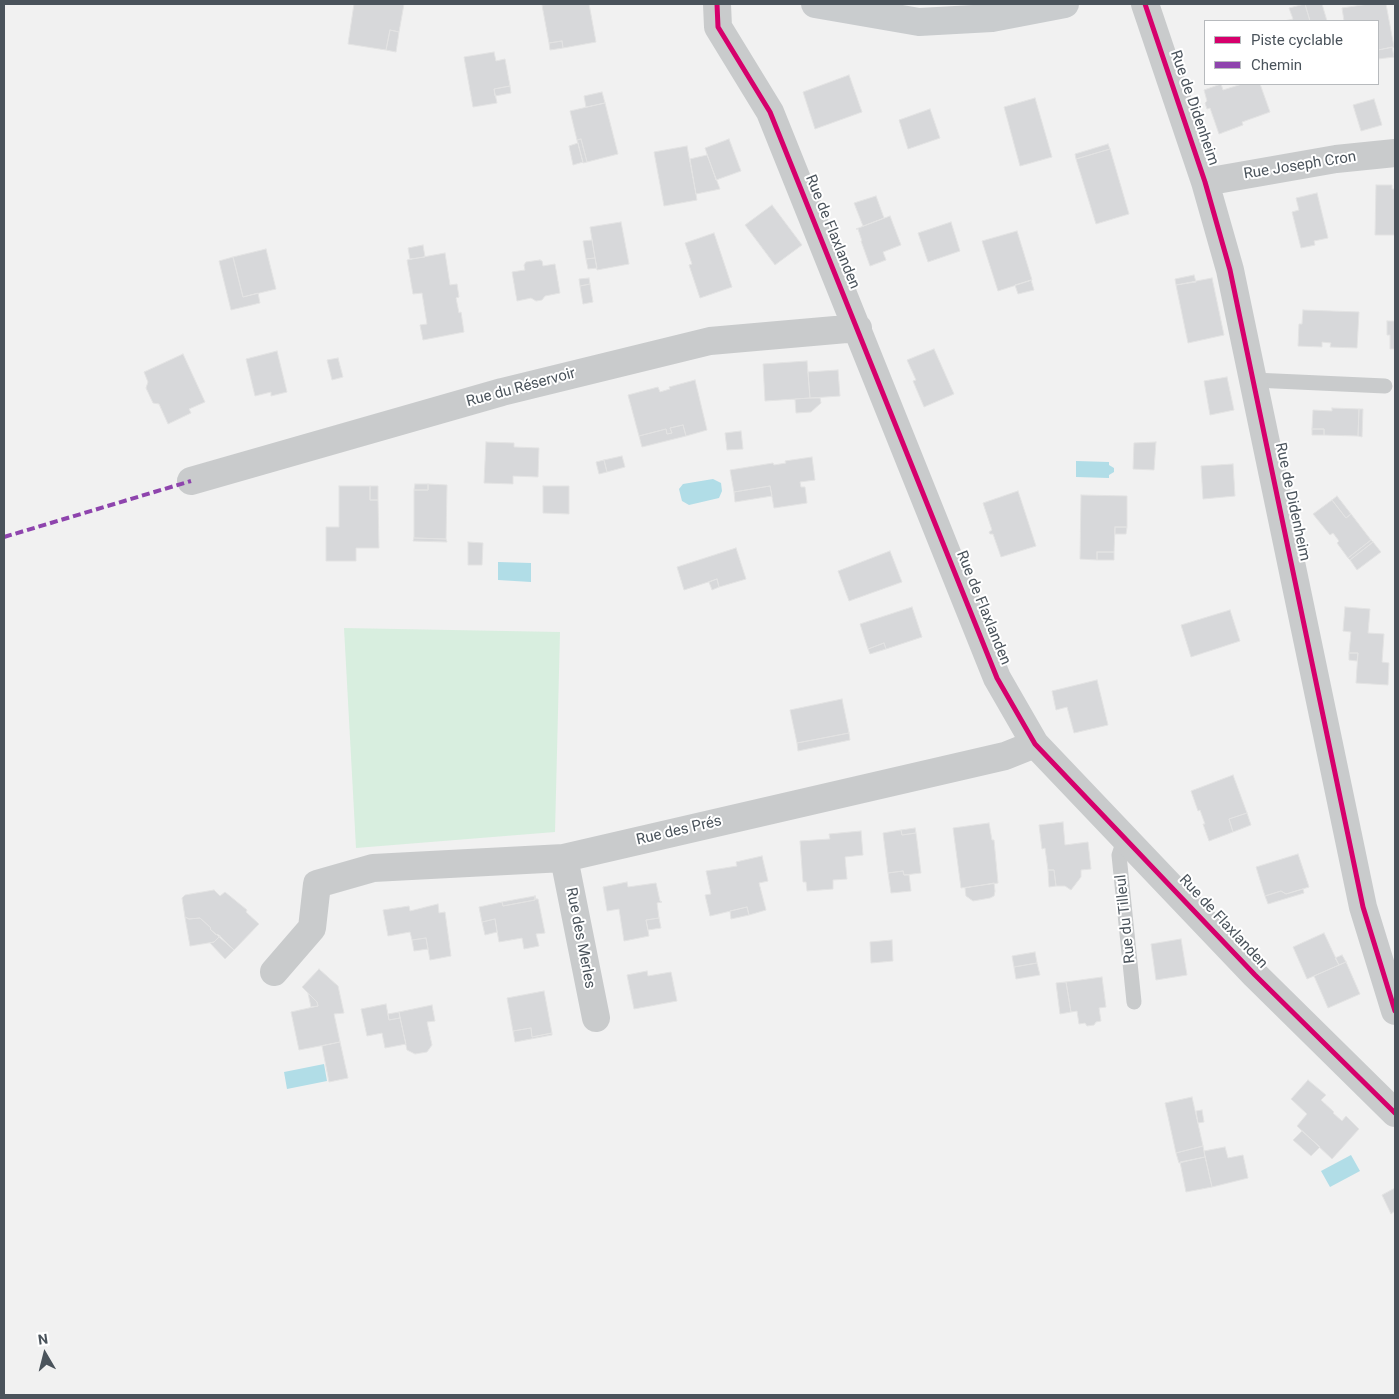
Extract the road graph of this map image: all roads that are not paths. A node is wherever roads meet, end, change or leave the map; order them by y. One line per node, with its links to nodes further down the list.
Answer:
1 (717, 4): 8 (street, Rue de Flaxlanden)
2 (815, 4): 5 (main road)
3 (1065, 4): 5 (main road)
4 (1145, 4): 7 (street, Rue de Didenheim)
5 (988, 11)
6 (1395, 153): 7 (street, Rue Joseph Cron)
7 (1205, 182): 9 (street, Rue de Didenheim)
8 (858, 328): 11 (street, Rue du Réservoir); 12 (street, Rue de Flaxlanden)
9 (1254, 380): 10 (lane); 17 (street, Rue de Didenheim)
10 (1385, 386)
11 (190, 481)
12 (1035, 744): 13 (street, Rue de Flaxlanden); 14 (street, Rue des Prés)
13 (1125, 837): 16 (lane, Rue du Tilleul); 19 (street, Rue de Flaxlanden)
14 (564, 858): 15 (street, Rue des Prés); 18 (street, Rue des Merles)
15 (274, 972)
16 (1134, 1002)
17 (1395, 1011)
18 (596, 1018)
19 (1395, 1113)

